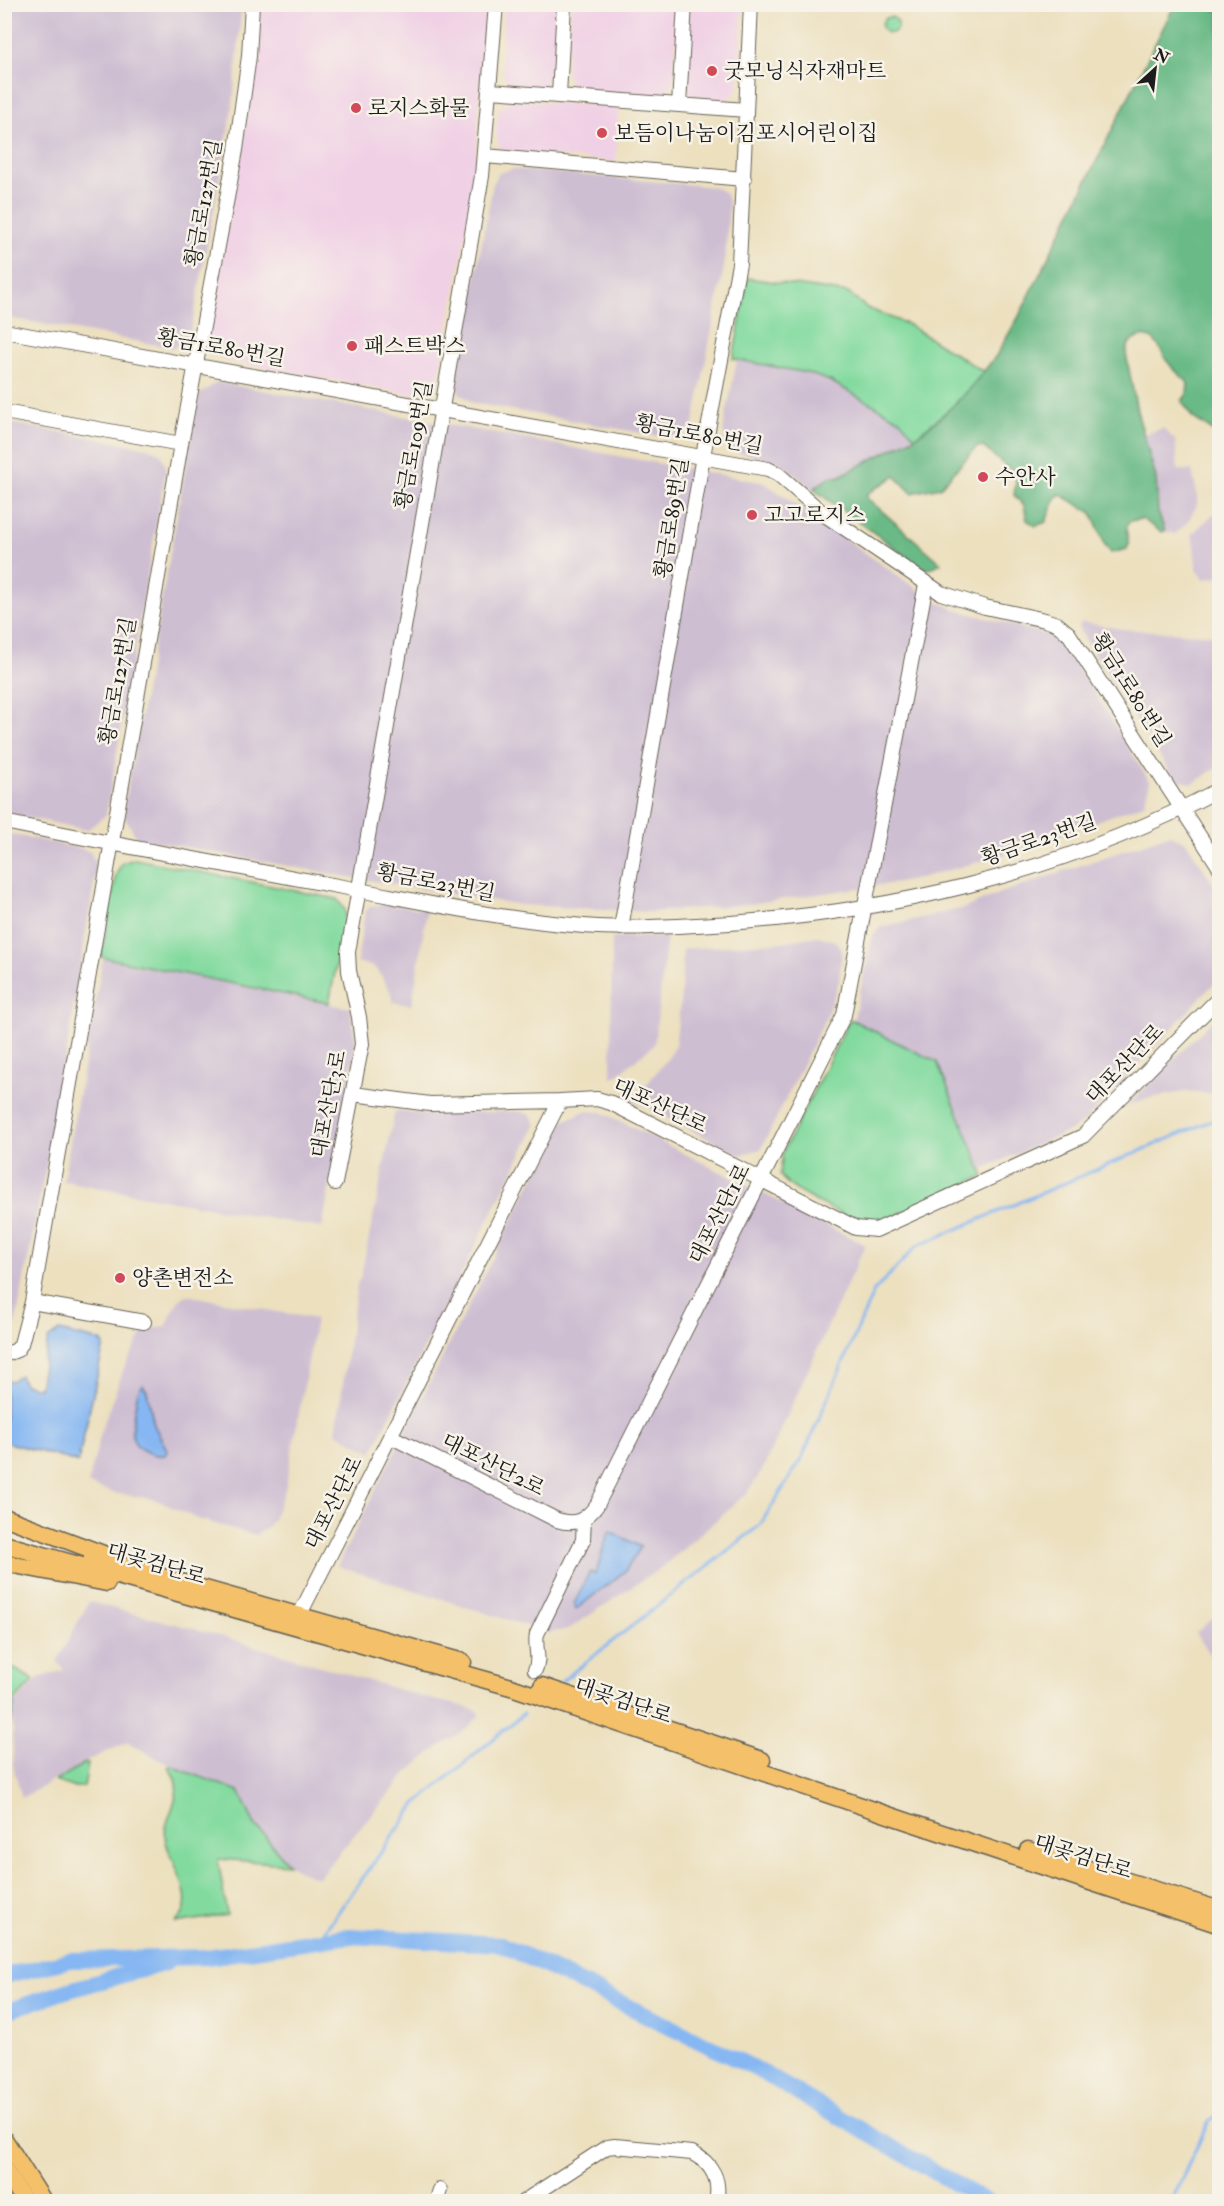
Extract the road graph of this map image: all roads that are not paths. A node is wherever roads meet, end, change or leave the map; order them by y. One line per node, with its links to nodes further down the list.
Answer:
1 (252, 4): 13 (street, 황금로127번길)
2 (496, 4): 6 (street, 황금로109번길)
3 (564, 4): 7 (street)
4 (685, 4): 8 (street)
5 (751, 4): 9 (street, 황금로89번길)
6 (491, 92): 7 (street); 10 (street, 황금로109번길)
7 (559, 95): 8 (street)
8 (679, 105): 9 (street)
9 (746, 110): 11 (street, 황금로89번길)
10 (485, 156): 11 (street); 14 (street, 황금로109번길)
11 (744, 179): 17 (street, 황금로89번길)
12 (4, 331): 13 (street, 황금1로80번길)
13 (196, 365): 14 (street, 황금1로80번길); 16 (street, 황금로127번길)
14 (442, 409): 17 (street, 황금1로80번길); 24 (street, 황금로109번길)
15 (4, 412): 16 (street)
16 (181, 444): 22 (street, 황금로127번길)
17 (703, 456): 18 (street, 황금1로80번길); 26 (street, 황금로89번길)
18 (926, 584): 20 (street, 황금1로80번길); 25 (street)
19 (1220, 789): 20 (street, 황금로23번길)
20 (1180, 810): 23 (street, 황금1로80번길); 25 (street, 황금로23번길)
21 (4, 822): 22 (street, 황금로23번길)
22 (110, 844): 24 (street, 황금로23번길); 32 (street, 황금로127번길)
23 (1220, 868)
24 (360, 890): 26 (street, 황금로23번길); 28 (street, 대포산단3로)
25 (865, 909): 26 (street, 황금로23번길); 30 (street, 대포산단1로)
26 (621, 928)
27 (1220, 997): 30 (street, 대포산단로)
28 (353, 1094): 29 (street); 31 (street, 대포산단3로)
29 (560, 1101): 30 (street, 대포산단로); 35 (street, 대포산단로)
30 (761, 1179): 37 (street, 대포산단1로)
31 (335, 1183)
32 (32, 1302): 33 (street); 34 (street, 황금로127번길)
33 (144, 1322)
34 (4, 1356)
35 (392, 1437): 37 (street, 대포산단2로); 43 (street, 대포산단로)
36 (4, 1517): 41 (main road)
37 (581, 1521): 44 (street)
38 (4, 1533): 41 (main road, 대곶검단로)
39 (4, 1544): 42 (main road, 대곶검단로)
40 (4, 1563): 42 (main road)
41 (160, 1576): 43 (main road, 대곶검단로)
42 (247, 1613): 46 (main road, 대곶검단로)
43 (300, 1614): 45 (main road, 대곶검단로)
44 (535, 1670)
45 (1220, 1910)
46 (1220, 1924)
47 (4, 2139): 50 (main road)
48 (4, 2169): 49 (main road)
49 (25, 2202)
50 (44, 2202)
51 (523, 2202): 52 (street)
52 (716, 2202)

